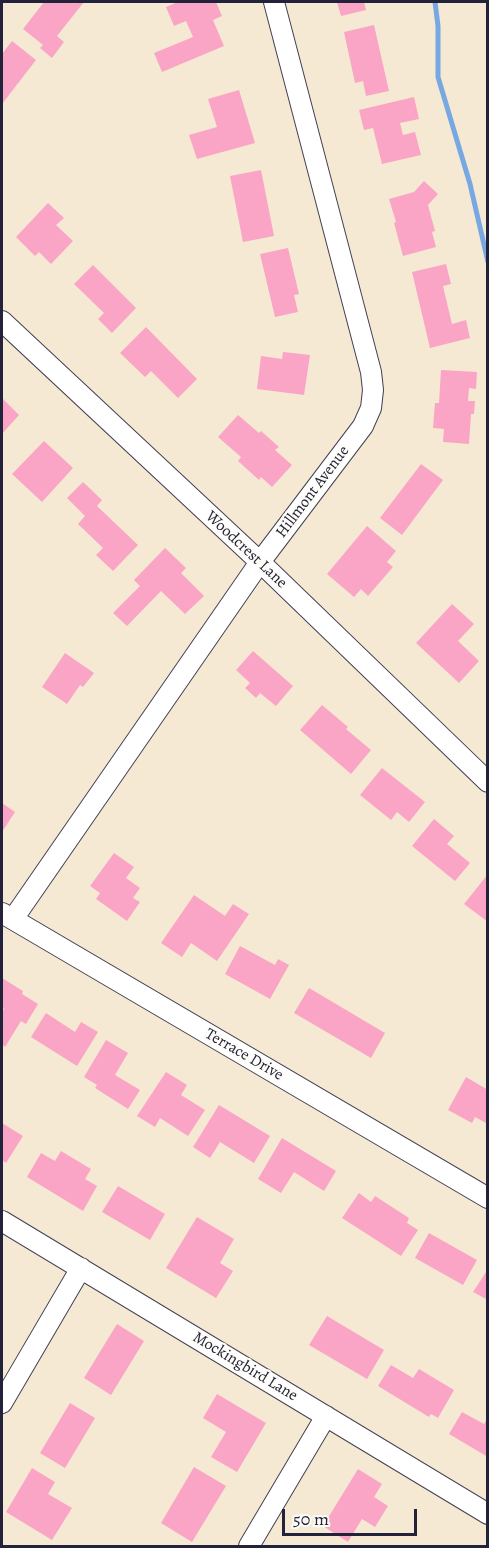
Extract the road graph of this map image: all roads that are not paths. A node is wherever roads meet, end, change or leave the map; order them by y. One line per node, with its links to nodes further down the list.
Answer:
1 (274, 2): 3 (street, Hillmont Avenue)
2 (2, 321): 3 (street, Woodcrest Lane)
3 (260, 562): 4 (street, Woodcrest Lane); 5 (street, Hillmont Avenue)
4 (488, 782)
5 (7, 916): 6 (street, Terrace Drive)
6 (488, 1198)
7 (2, 1221): 8 (street, Mockingbird Lane)
8 (81, 1268): 9 (street); 10 (street, Mockingbird Lane)
9 (2, 1403)
10 (326, 1416): 11 (street, Mockingbird Lane); 12 (street)
11 (488, 1514)
12 (249, 1546)

